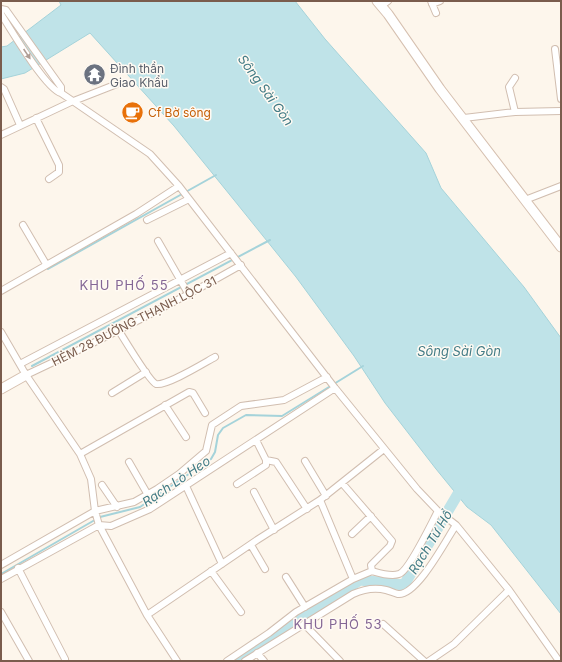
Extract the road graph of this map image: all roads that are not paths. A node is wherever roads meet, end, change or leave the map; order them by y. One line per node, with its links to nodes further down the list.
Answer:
1 (440, 1): 2 (street)
2 (431, 2): 5 (street)
3 (382, 3): 17 (street)
4 (1, 9): 11 (street)
5 (436, 13)
6 (1, 14): 11 (street, one-way to 11)
7 (555, 49): 12 (street)
8 (515, 78): 15 (street)
9 (117, 84): 13 (street)
10 (1, 87): 18 (street)
11 (61, 93): 13 (street)
12 (561, 99)
13 (71, 102): 16 (street); 22 (street)
14 (561, 111): 15 (street)
15 (515, 112): 17 (street)
16 (36, 118): 18 (street); 20 (street)
17 (466, 121): 24 (street)
18 (20, 125): 19 (street)
19 (1, 135)
20 (48, 179)
21 (561, 186): 24 (street)
22 (181, 188): 23 (street); 31 (street)
23 (188, 198): 25 (street); 29 (street)
24 (526, 200): 28 (street)
25 (147, 220)
26 (23, 225): 31 (street)
27 (158, 241): 32 (street)
28 (561, 247)
29 (232, 254): 30 (street); 32 (street)
30 (240, 263): 34 (street, HẺM 28 ĐƯỜNG THẠNH LỘC 31); 41 (street)
31 (46, 264): 33 (street)
32 (181, 281): 34 (street); 38 (street)
33 (1, 291)
34 (188, 292): 35 (street, HẺM 28 ĐƯỜNG THẠNH LỘC 31)
35 (119, 331): 39 (street); 40 (street, HẺM 28 ĐƯỜNG THẠNH LỘC 31)
36 (1, 332): 38 (street)
37 (215, 357): 39 (street)
38 (20, 364): 40 (street)
39 (146, 372): 44 (street)
40 (26, 375): 43 (street); 50 (street)
41 (329, 379): 42 (street); 59 (street)
42 (335, 388): 48 (street); 49 (street)
43 (1, 389)
44 (112, 393)
45 (165, 405): 46 (street); 47 (street); 50 (street)
46 (205, 414)
47 (186, 437)
48 (256, 440): 51 (street); 57 (street)
49 (384, 449): 54 (street); 63 (street)
50 (80, 454): 64 (street)
51 (266, 460): 55 (street); 62 (street)
52 (305, 461): 60 (street)
53 (129, 462): 59 (street)
54 (342, 482): 60 (street); 65 (street)
55 (237, 484)
56 (102, 485): 61 (street)
57 (186, 486): 66 (street); 71 (street)
58 (254, 492): 68 (street)
59 (148, 494): 61 (street)
60 (323, 498): 62 (street); 79 (street)
61 (117, 507): 64 (street)
62 (307, 509): 68 (street)
63 (440, 512): 67 (street); 76 (street)
64 (96, 513): 66 (street); 72 (street)
65 (371, 516): 69 (street); 76 (street)
66 (99, 524): 73 (street); 84 (street)
67 (454, 524): 80 (street); 85 (street)
68 (274, 530): 70 (street)
69 (352, 534)
70 (250, 545): 71 (street); 74 (street)
71 (222, 564): 75 (street)
72 (1, 565)
73 (18, 568): 78 (street); 88 (street)
74 (265, 569)
75 (211, 571): 83 (street); 84 (street)
76 (372, 571): 79 (street)
77 (286, 577): 81 (street)
78 (1, 579)
79 (353, 579): 81 (street)
80 (509, 590): 96 (street); 97 (street)
81 (305, 607): 91 (street)
82 (1, 612): 89 (street)
83 (241, 612)
84 (147, 615): 90 (street)
85 (304, 624): 87 (street); 94 (street)
86 (383, 624): 95 (street)
87 (257, 653): 92 (street); 93 (street)
88 (65, 659)
89 (29, 661)
90 (177, 661)
91 (227, 661)
92 (245, 661)
93 (264, 661)
94 (340, 661)
95 (424, 661)
96 (429, 661)
97 (559, 661)

